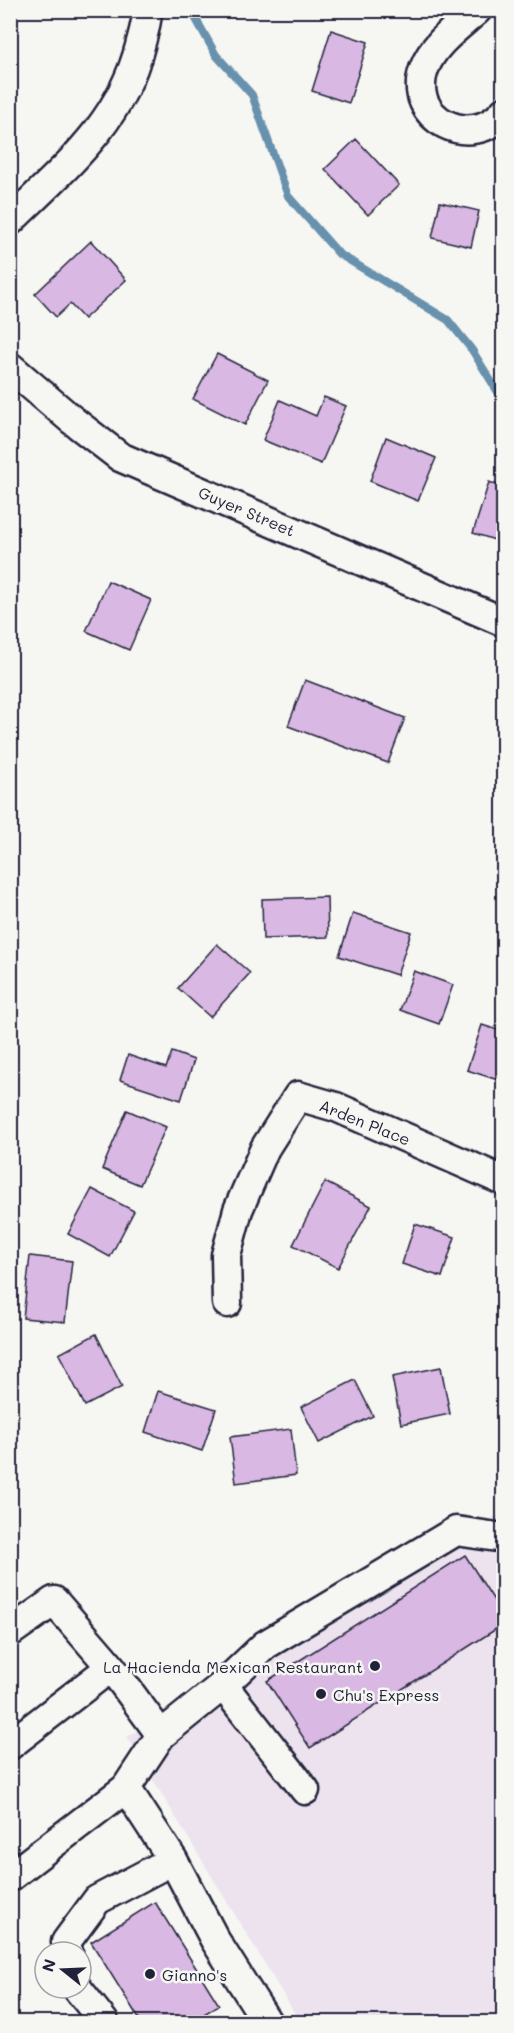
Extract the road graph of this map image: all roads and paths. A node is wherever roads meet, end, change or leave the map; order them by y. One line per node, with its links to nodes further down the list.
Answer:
1 (147, 10): 4 (street)
2 (477, 10): 3 (street)
3 (504, 112)
4 (10, 221)
5 (10, 367): 6 (street, Guyer Street)
6 (504, 622)
7 (504, 1181): 8 (street, Arden Place)
8 (227, 1303)
9 (504, 1538): 12 (street)
10 (10, 1632): 11 (street)
11 (111, 1667): 13 (street); 14 (street)
12 (223, 1685): 13 (street); 16 (street)
13 (161, 1735): 15 (street)
14 (10, 1745)
15 (126, 1788): 17 (street); 18 (street)
16 (305, 1790)
17 (173, 1860): 19 (street); 22 (street)
18 (10, 1877)
19 (67, 1940)
20 (87, 2000): 21 (street)
21 (104, 2022)
22 (267, 2022)

